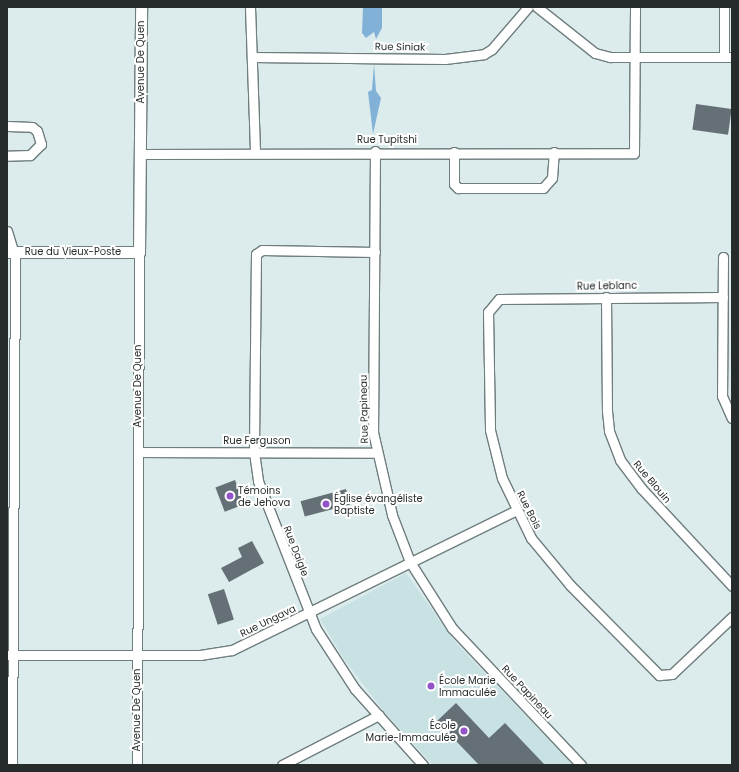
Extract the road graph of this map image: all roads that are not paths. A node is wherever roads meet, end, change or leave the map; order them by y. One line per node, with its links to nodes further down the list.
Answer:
1 (141, 7): 15 (street, Avenue De Quen)
2 (250, 7): 8 (street)
3 (528, 7): 8 (street, Rue Siniak)
4 (537, 7): 7 (street)
5 (635, 7): 7 (street)
6 (724, 7): 9 (street)
7 (635, 56): 9 (street); 14 (street, Rue Tupitshi)
8 (252, 57): 11 (street)
9 (728, 57)
10 (7, 126): 16 (street)
11 (255, 151): 12 (street, Rue Tupitshi); 15 (street, Rue Tupitshi)
12 (374, 151): 13 (street, Rue Tupitshi); 20 (street, Rue Papineau)
13 (454, 152): 14 (street, Rue Tupitshi); 14 (street)
14 (554, 152)
15 (140, 154): 19 (street, Avenue De Quen)
16 (7, 156)
17 (7, 231): 18 (street)
18 (11, 252): 19 (street, Rue du Vieux-Poste); 34 (street)
19 (139, 252): 26 (street, Avenue De Quen)
20 (375, 252): 27 (street, Rue Daigle); 28 (street, Rue Papineau)
21 (723, 257): 23 (street)
22 (606, 297): 23 (street, Rue Leblanc); 24 (street, Rue Leblanc); 31 (street, Rue Blouin)
23 (723, 297): 25 (street)
24 (494, 303): 29 (street, Rue Bois)
25 (732, 418)
26 (138, 452): 27 (street, Rue Ferguson); 35 (street, Avenue De Quen)
27 (254, 452): 28 (street, Rue Ferguson); 32 (street, Rue Daigle)
28 (376, 453): 30 (street, Rue Papineau)
29 (515, 512): 30 (street, Rue Ungava); 33 (street, Rue Bois)
30 (410, 562): 32 (street, Rue Ungava); 41 (street, Rue Papineau)
31 (732, 586)
32 (310, 613): 35 (street, Rue Ungava); 36 (street, Rue Daigle)
33 (732, 617)
34 (10, 655): 35 (street, Rue Ungava); 37 (street)
35 (137, 656): 38 (street, Avenue De Quen)
36 (379, 715): 39 (street); 40 (street, Rue Daigle)
37 (12, 765)
38 (136, 765)
39 (282, 765)
40 (423, 765)
41 (581, 765)

